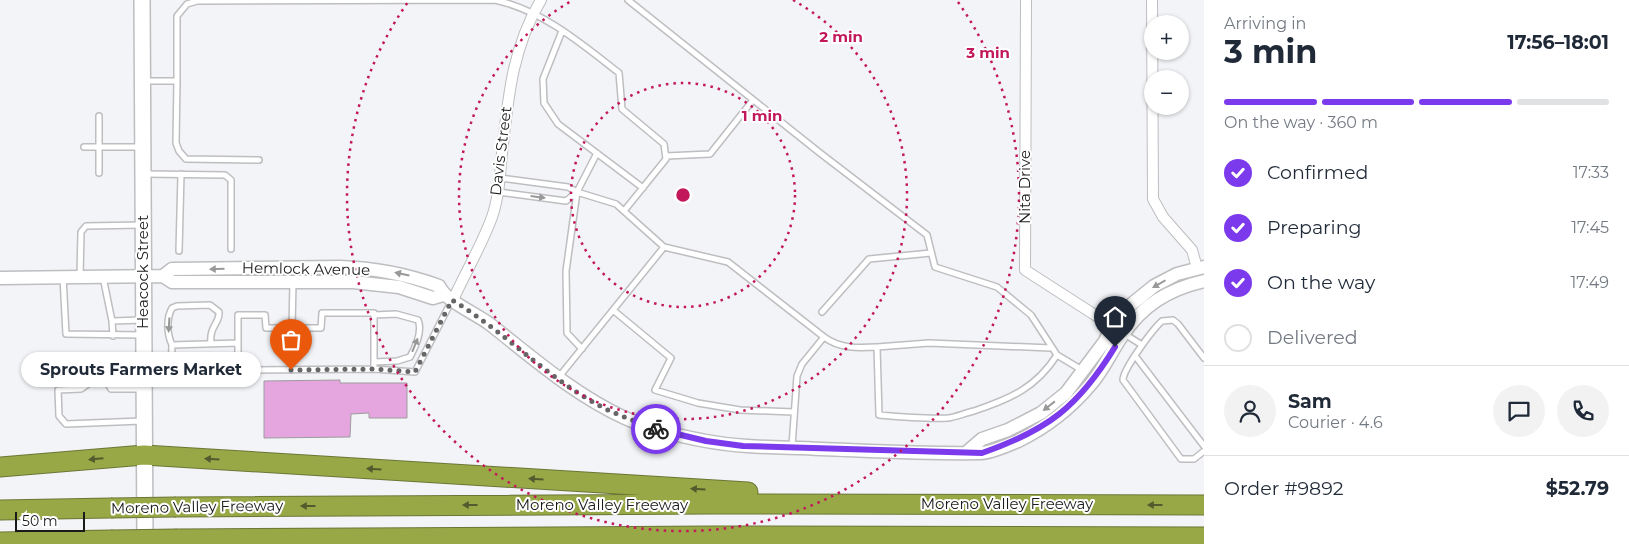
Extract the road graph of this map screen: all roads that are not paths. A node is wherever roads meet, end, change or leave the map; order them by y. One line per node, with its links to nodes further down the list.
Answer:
1 (142, 0): 8 (main road, Heacock Street)
2 (541, 0): 6 (street, Davis Street)
3 (628, 0): 10 (lane)
4 (1026, 0): 45 (street, Nita Drive)
5 (1152, 0): 31 (street)
6 (532, 14): 7 (lane); 9 (lane); 21 (street, Davis Street)
7 (562, 31): 15 (lane); 16 (lane)
8 (142, 81): 9 (lane); 14 (main road, Heacock Street)
9 (177, 81): 17 (lane)
10 (753, 100): 16 (lane); 30 (lane)
11 (99, 116): 13 (lane)
12 (84, 147): 13 (lane)
13 (99, 147): 14 (lane); 18 (lane)
14 (142, 148): 19 (main road, Heacock Street)
15 (597, 153): 22 (lane); 24 (lane)
16 (666, 156): 22 (lane)
17 (259, 160)
18 (99, 173)
19 (142, 174): 20 (lane); 26 (main road, Heacock Street)
20 (181, 174): 28 (lane); 29 (lane)
21 (499, 178): 23 (street, Davis Street); 24 (lane)
22 (643, 188): 25 (lane)
23 (497, 192): 24 (lane, one-way to 24); 40 (street, Davis Street)
24 (577, 192): 25 (lane); 57 (lane)
25 (624, 211): 27 (lane)
26 (142, 225): 32 (main road, Heacock Street); 35 (lane)
27 (664, 246): 41 (lane); 50 (lane)
28 (231, 249)
29 (179, 251)
30 (931, 253): 42 (lane); 56 (lane)
31 (1200, 268): 45 (street, one-way to 45)
32 (142, 276): 33 (street, Hemlock Avenue); 36 (street, Hemlock Avenue); 46 (main road, Heacock Street)
33 (163, 276): 38 (street, Hemlock Avenue); 40 (street, Hemlock Avenue, one-way to 33)
34 (63, 277): 35 (street, Hemlock Avenue); 37 (street, Hemlock Avenue); 49 (lane)
35 (80, 277): 36 (street, Hemlock Avenue)
36 (103, 277): 44 (lane)
37 (0, 278)
38 (293, 282): 40 (street, Hemlock Avenue); 47 (lane)
39 (1204, 282): 48 (street, Hemlock Avenue)
40 (448, 297): 62 (lane); 69 (street, Hemlock Avenue)
41 (613, 310): 57 (lane); 70 (lane)
42 (822, 312)
43 (374, 315): 47 (lane); 61 (lane); 61 (lane, one-way to 43)
44 (112, 321): 46 (lane); 49 (lane)
45 (1112, 326): 48 (lane); 65 (street)
46 (143, 328): 49 (lane); 68 (main road, Heacock Street)
47 (292, 328): 51 (lane); 64 (lane)
48 (1123, 333): 54 (lane); 75 (street, Hemlock Avenue)
49 (113, 336)
50 (824, 337): 55 (lane); 70 (lane)
51 (238, 343): 52 (lane); 63 (lane)
52 (211, 344): 53 (lane); 53 (lane, one-way to 53)
53 (172, 345): 66 (lane)
54 (1142, 345): 59 (lane); 60 (lane)
55 (877, 347): 56 (lane); 58 (lane)
56 (1051, 348): 58 (lane)
57 (582, 349): 69 (lane)
58 (1057, 355): 65 (lane)
59 (1136, 357): 72 (lane); 74 (lane)
60 (1204, 358)
61 (374, 362): 62 (lane)
62 (374, 369): 64 (lane)
63 (238, 370): 64 (lane); 66 (lane)
64 (291, 370)
65 (1083, 371): 75 (street, one-way to 75)
66 (171, 373): 68 (lane)
67 (102, 374): 68 (lane); 68 (lane); 71 (lane)
68 (143, 377): 71 (main road, Heacock Street)
69 (558, 378): 73 (street, Hemlock Avenue)
70 (794, 412): 73 (lane)
71 (144, 421): 76 (main road, Heacock Street)
72 (1204, 446)
73 (792, 448): 75 (street, Hemlock Avenue)
74 (1204, 451)
75 (967, 452)
76 (144, 455): 77 (highway, one-way to 77); 78 (highway, one-way to 76); 84 (main road, Heacock Street)
77 (0, 468)
78 (939, 504): 79 (highway, Moreno Valley Freeway, one-way to 78); 80 (highway, Moreno Valley Freeway, one-way to 80, bridge)
79 (1204, 505)
80 (0, 510)
81 (939, 536): 82 (highway, Moreno Valley Freeway); 83 (highway, Moreno Valley Freeway, bridge); 85 (highway)
82 (1204, 537)
83 (0, 542)
84 (144, 544)
85 (771, 544)

